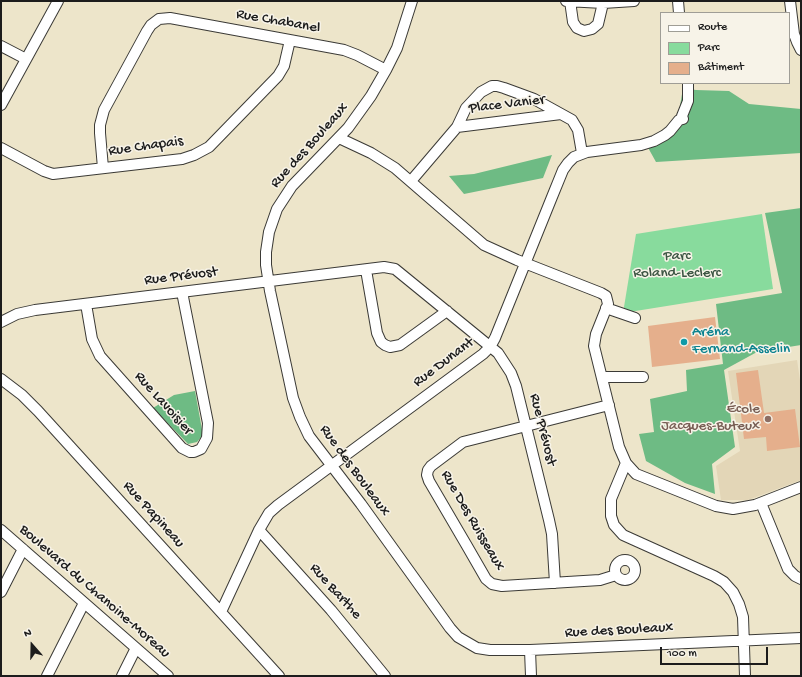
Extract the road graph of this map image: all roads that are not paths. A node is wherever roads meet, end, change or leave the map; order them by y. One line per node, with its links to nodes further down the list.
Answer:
1 (58, 1): 13 (street)
2 (412, 1): 14 (street, Rue des Bouleaux)
3 (566, 1): 7 (street)
4 (634, 1): 8 (street)
5 (678, 1): 9 (street)
6 (790, 1): 12 (street)
7 (570, 2): 8 (street); 8 (street)
8 (603, 3)
9 (679, 12)
10 (290, 40): 14 (street, Rue Chabanel); 22 (street, Rue Chapais); 22 (street, Rue Chabanel)
11 (1, 46): 13 (street)
12 (796, 47)
13 (26, 59): 16 (street)
14 (386, 70): 19 (street, Rue des Bouleaux)
15 (688, 84): 21 (street, Rue Dunant)
16 (1, 105)
17 (561, 114): 18 (street, Place Vanier); 18 (street, Place Vanier); 21 (street, Place Vanier)
18 (457, 128): 23 (street, Place Vanier)
19 (339, 138): 23 (street); 26 (street, Rue des Bouleaux)
20 (1, 148): 22 (street, Rue Chapais)
21 (582, 154): 24 (street, Rue Dunant)
22 (103, 168)
23 (411, 181): 24 (street)
24 (525, 263): 29 (street); 33 (street, Rue Dunant)
25 (366, 270): 26 (street, Rue Prévost); 30 (street, Rue Prévost); 30 (street)
26 (268, 281): 27 (street, Rue Prévost); 40 (street, Rue des Bouleaux)
27 (182, 292): 28 (street, Rue Prévost); 28 (street, Rue Lavoisier)
28 (86, 304): 32 (street, Rue Prévost)
29 (606, 304): 31 (street); 35 (street)
30 (447, 312): 33 (street, Rue Prévost)
31 (635, 318)
32 (1, 322)
33 (490, 347): 38 (street, Rue Prévost); 40 (street, Rue Dunant)
34 (643, 376): 35 (street)
35 (602, 377): 37 (street)
36 (1, 379): 51 (street, Rue Papineau)
37 (609, 405): 38 (street, Rue Des Ruisseaux); 39 (street)
38 (526, 426): 48 (street, Rue Prévost); 48 (street, Rue Des Ruisseaux)
39 (626, 463): 42 (street); 53 (street)
40 (332, 466): 44 (street, Rue Dunant); 55 (street, Rue des Bouleaux)
41 (801, 487): 42 (street)
42 (761, 503): 47 (street)
43 (1, 530): 45 (street, Boulevard du Chanoine-Moreau)
44 (259, 530): 51 (street, Rue Dunant); 60 (street, Rue Barthe)
45 (23, 549): 49 (street); 50 (street, Boulevard du Chanoine-Moreau)
46 (616, 575): 48 (street, Rue Des Ruisseaux)
47 (801, 579)
48 (554, 583)
49 (1, 592)
50 (84, 603): 54 (street, Boulevard du Chanoine-Moreau); 56 (street)
51 (221, 612): 59 (street, Rue Papineau)
52 (801, 638): 53 (street, Rue des Bouleaux)
53 (744, 640): 55 (street, Rue des Bouleaux); 62 (street)
54 (136, 648): 57 (street); 58 (street, Boulevard du Chanoine-Moreau)
55 (530, 650): 61 (street)
56 (47, 676)
57 (122, 676)
58 (168, 676)
59 (279, 676)
60 (385, 676)
61 (531, 676)
62 (745, 676)

